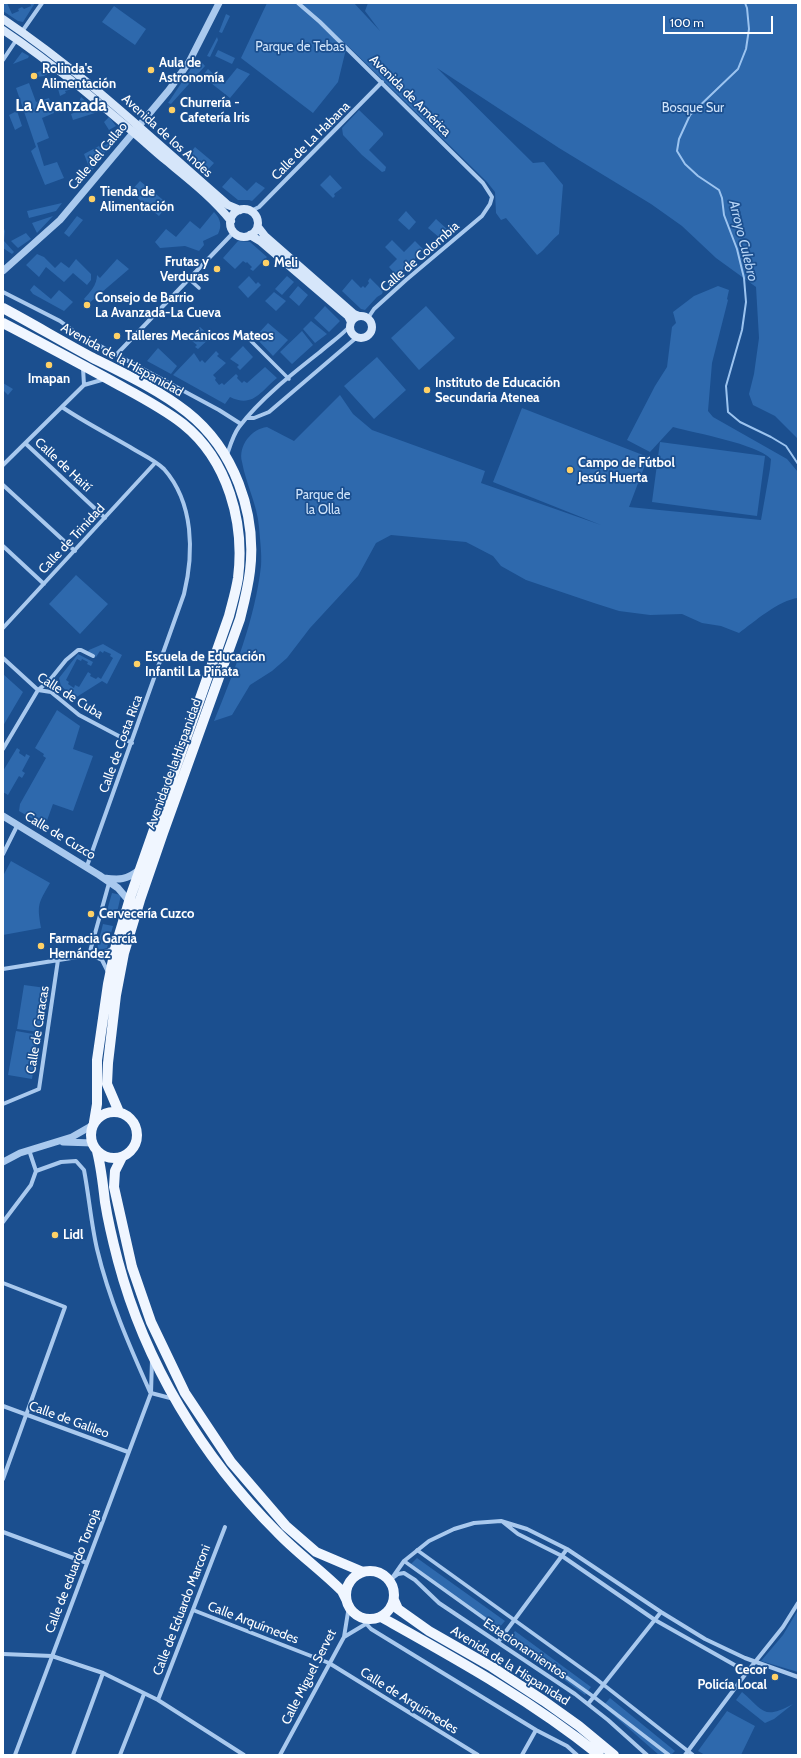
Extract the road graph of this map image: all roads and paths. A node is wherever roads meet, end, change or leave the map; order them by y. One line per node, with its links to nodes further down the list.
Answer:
1 (42, 3): 6 (street)
2 (220, 3): 10 (street, Calle del Callao)
3 (298, 3): 9 (street, Avenida de América)
4 (3, 20): 6 (main road, Avenida de los Andes)
5 (3, 30): 7 (main road, Avenida de los Andes)
6 (22, 32): 7 (street); 10 (main road, Avenida de los Andes)
7 (17, 40): 8 (street); 11 (main road, Avenida de los Andes)
8 (3, 60)
9 (382, 82): 13 (street, Calle de La Habana); 14 (street, Avenida de América)
10 (139, 125): 11 (street, Calle del Callao); 12 (main road, Avenida de los Andes)
11 (133, 132): 15 (main road, Avenida de los Andes); 19 (street, Calle del Callao)
12 (240, 210): 13 (main road); 15 (main road)
13 (251, 211): 16 (main road)
14 (486, 212): 25 (street, Calle de Colombia)
15 (231, 221): 17 (main road)
16 (258, 226): 18 (main road); 24 (main road)
17 (234, 232): 18 (main road); 20 (street)
18 (250, 235): 27 (main road)
19 (3, 271)
20 (189, 279): 21 (street); 30 (street)
21 (199, 288)
22 (3, 292): 30 (street, Avenida de la Hispanidad)
23 (3, 308): 39 (main road, Avenida de la Hispanidad)
24 (359, 316): 25 (main road); 27 (main road)
25 (368, 318): 29 (main road)
26 (3, 323): 31 (main road, Avenida de la Hispanidad)
27 (351, 324): 29 (main road); 33 (street)
28 (244, 334): 33 (street)
29 (357, 337): 36 (street)
30 (116, 355): 37 (street, Avenida de la Hispanidad)
31 (80, 364): 32 (main road, Avenida de la Hispanidad); 34 (street)
32 (107, 379): 34 (street); 57 (main road, Avenida de la Hispanidad)
33 (288, 379): 36 (street)
34 (84, 385): 35 (street)
35 (62, 407): 38 (street); 40 (street, Calle de Costa Rica)
36 (248, 418): 37 (street)
37 (241, 424): 39 (street)
38 (25, 442): 41 (street); 43 (street, Calle de Haití)
39 (227, 458): 66 (main road, Avenida de la Hispanidad)
40 (155, 463): 43 (street, Calle de Trinidad); 51 (street, Calle de Costa Rica)
41 (3, 465)
42 (3, 485): 45 (street)
43 (105, 518): 45 (street, Calle de Trinidad)
44 (3, 546): 46 (street)
45 (76, 551): 46 (street, Calle de Trinidad)
46 (44, 584): 47 (street, Calle de Trinidad)
47 (3, 628)
48 (93, 656): 50 (street)
49 (3, 658): 50 (street, Calle de Cuba)
50 (38, 690): 51 (street, Calle de Cuba); 52 (street)
51 (132, 743): 56 (street, Calle de Costa Rica)
52 (3, 749)
53 (3, 816): 54 (street, Calle de Cuzco)
54 (18, 824): 55 (street); 56 (street, Calle de Cuzco)
55 (3, 854)
56 (87, 866): 58 (street, Calle de Cuzco)
57 (139, 870): 58 (street); 59 (main road, Avenida de la Hispanidad)
58 (107, 881): 59 (street, Calle de Cuzco); 61 (street)
59 (129, 901): 60 (main road, Avenida de la Hispanidad)
60 (116, 945): 61 (street); 64 (main road, Avenida de la Hispanidad)
61 (89, 955): 62 (street); 64 (street)
62 (58, 960): 63 (street); 65 (street, Calle de Caracas)
63 (3, 969)
64 (110, 975): 67 (main road, Avenida de la Hispanidad)
65 (3, 1104)
66 (119, 1112): 67 (main road); 71 (main road)
67 (94, 1124): 68 (street); 69 (main road)
68 (53, 1142): 69 (street); 70 (street)
69 (95, 1147): 71 (main road); 76 (main road)
70 (29, 1150): 72 (street); 73 (street)
71 (122, 1156): 91 (main road)
72 (3, 1162)
73 (36, 1170): 74 (street); 77 (street)
74 (3, 1222)
75 (3, 1283): 80 (street)
76 (152, 1354): 77 (street, Calle de eduardo Torroja); 78 (main road)
77 (151, 1393): 78 (street); 81 (street, Calle de eduardo Torroja)
78 (176, 1399): 94 (main road)
79 (3, 1406): 80 (street, Calle de Galileo)
80 (26, 1416): 81 (street, Calle de Galileo); 82 (street)
81 (128, 1452): 90 (street, Calle de eduardo Torroja)
82 (3, 1479)
83 (501, 1521): 86 (street); 87 (street); 88 (street)
84 (225, 1527): 96 (street, Calle de Eduardo Marconi)
85 (3, 1532): 90 (street)
86 (567, 1549): 88 (street); 97 (street)
87 (417, 1550): 89 (street); 98 (street)
88 (562, 1556): 98 (street); 99 (street)
89 (404, 1561): 92 (street); 101 (street)
90 (87, 1564): 105 (street, Calle de eduardo Torroja)
91 (363, 1572): 92 (main road); 94 (main road)
92 (390, 1581): 93 (main road); 103 (street, Estacionamientos)
93 (394, 1600): 100 (main road); 127 (main road, Avenida de la Hispanidad)
94 (348, 1603): 100 (main road); 102 (street, Calle Miguel Servet)
95 (798, 1603): 106 (street)
96 (193, 1610): 107 (street, Calle Arquímedes); 114 (street, Calle de Eduardo Marconi)
97 (661, 1612): 99 (street); 106 (street)
98 (514, 1620): 101 (street); 111 (street)
99 (655, 1620): 108 (street); 111 (street)
100 (370, 1621): 102 (street); 116 (street); 126 (main road, Avenida de la Hispanidad)
101 (504, 1633): 103 (street); 113 (street)
102 (344, 1637): 107 (street, Calle Miguel Servet)
103 (498, 1642): 115 (street, Estacionamientos)
104 (3, 1654): 105 (street)
105 (52, 1656): 109 (street); 118 (street, Calle de eduardo Torroja)
106 (756, 1662): 108 (street); 110 (street)
107 (329, 1663): 122 (street, Calle Miguel Servet); 123 (street, Calle de Arquímedes)
108 (747, 1672): 117 (street)
109 (104, 1673): 112 (street); 119 (street)
110 (798, 1677)
111 (604, 1684): 113 (street); 117 (street)
112 (144, 1694): 114 (street); 120 (street)
113 (594, 1697): 115 (street); 129 (street)
114 (158, 1700): 121 (street)
115 (588, 1704): 128 (street, Estacionamientos)
116 (536, 1730): 124 (street); 125 (street)
117 (686, 1753): 130 (street)
118 (15, 1755)
119 (73, 1755)
120 (120, 1755)
121 (244, 1755)
122 (280, 1755)
123 (478, 1755)
124 (522, 1755)
125 (577, 1755)
126 (598, 1755)
127 (614, 1755)
128 (647, 1755)
129 (669, 1755)
130 (693, 1755)

